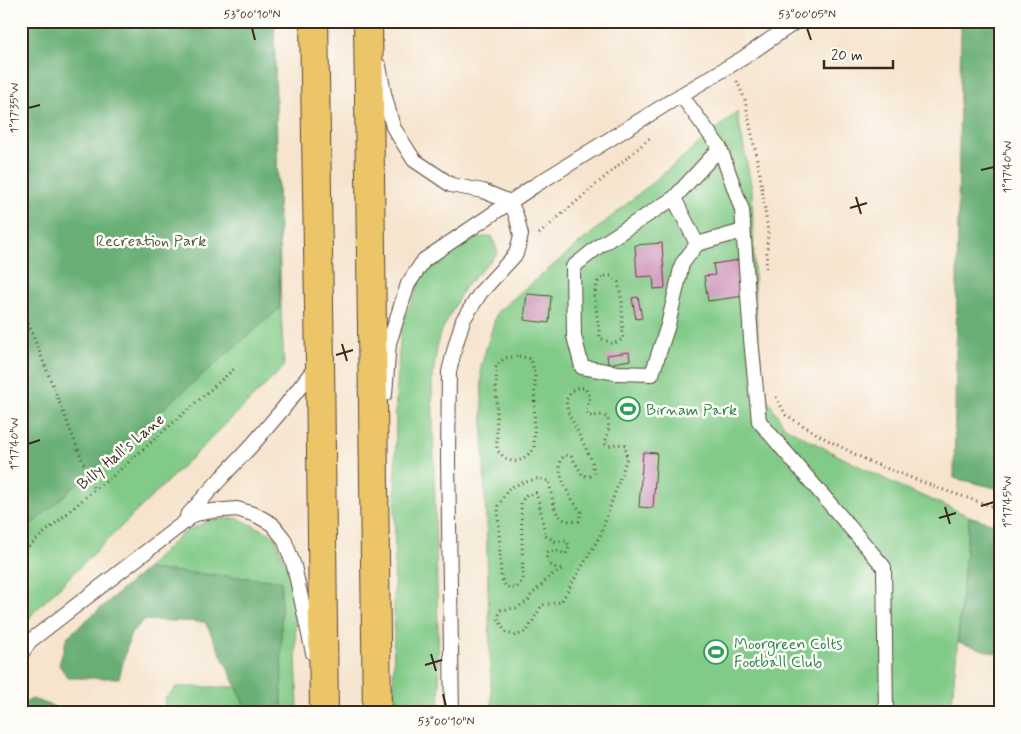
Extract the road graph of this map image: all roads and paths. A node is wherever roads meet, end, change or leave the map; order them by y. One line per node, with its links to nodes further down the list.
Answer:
1 (314, 21): 16 (highway)
2 (369, 21): 9 (lane); 21 (highway)
3 (796, 21): 4 (lane)
4 (731, 65): 5 (lane); 13 (path)
5 (680, 95): 7 (lane); 9 (lane)
6 (651, 137): 12 (path)
7 (720, 148): 8 (lane); 10 (lane)
8 (674, 198): 11 (lane); 11 (lane)
9 (510, 202): 12 (lane); 21 (lane)
10 (743, 231): 11 (lane); 30 (lane)
11 (697, 244)
12 (516, 254): 29 (lane)
13 (766, 276)
14 (21, 305): 22 (path)
15 (600, 338): 15 (path)
16 (320, 362): 24 (lane); 27 (highway)
17 (236, 368): 22 (path, Billy Hall's Lane)
18 (773, 390): 23 (path)
19 (497, 450): 19 (path)
20 (627, 458): 20 (path)
21 (374, 471): 28 (highway)
22 (94, 490): 25 (path, Billy Hall's Lane)
23 (1000, 509)
24 (178, 526): 26 (lane); 27 (lane)
25 (21, 553)
26 (21, 654)
27 (323, 708)
28 (377, 713)
29 (452, 713)
30 (886, 713)

